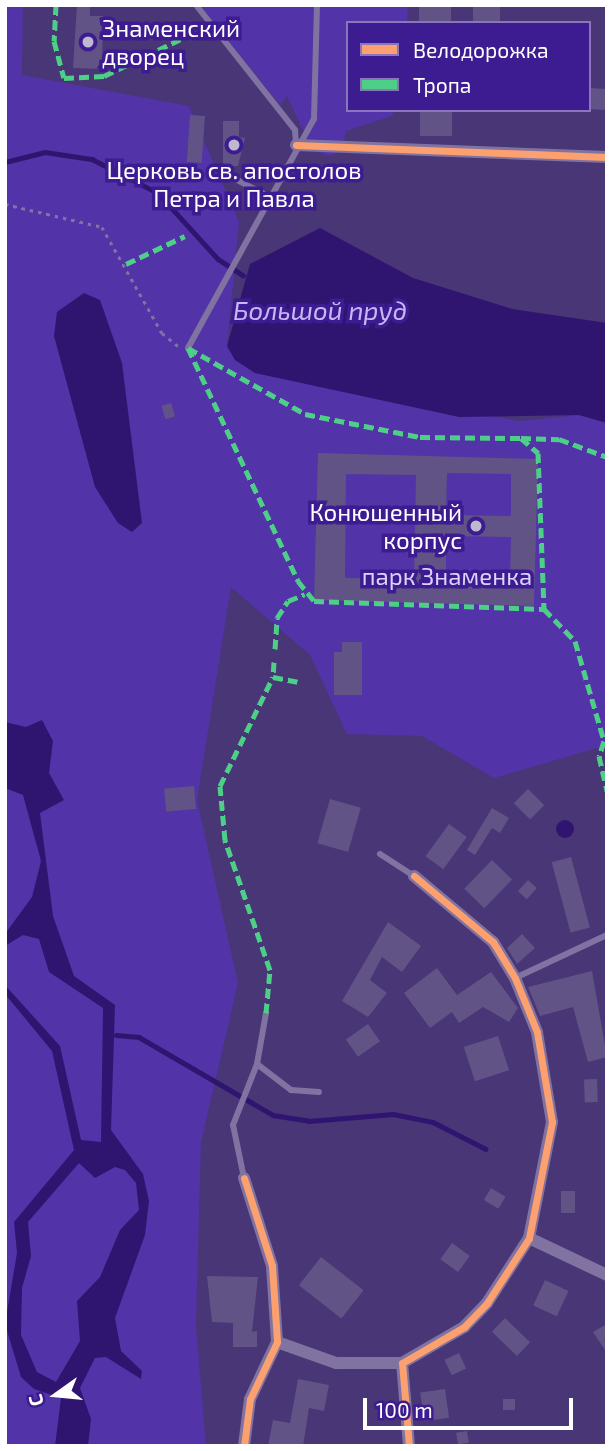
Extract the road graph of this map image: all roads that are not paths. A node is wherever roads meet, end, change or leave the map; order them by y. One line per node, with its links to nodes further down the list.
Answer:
1 (196, 5): 3 (lane)
2 (317, 5): 3 (lane)
3 (296, 145): 4 (street); 6 (lane)
4 (607, 157)
5 (222, 172): 6 (lane)
6 (268, 196): 7 (lane)
7 (188, 348)
8 (380, 854): 9 (lane)
9 (414, 876): 11 (street)
10 (607, 935): 11 (lane)
11 (515, 978): 16 (street)
12 (266, 1013): 13 (lane)
13 (257, 1064): 14 (lane); 15 (lane)
14 (318, 1092)
15 (244, 1178): 18 (street)
16 (529, 1238): 17 (street); 19 (street)
17 (607, 1275)
18 (277, 1342): 19 (street); 20 (street)
19 (402, 1363): 21 (street)
20 (244, 1446)
21 (409, 1446)

